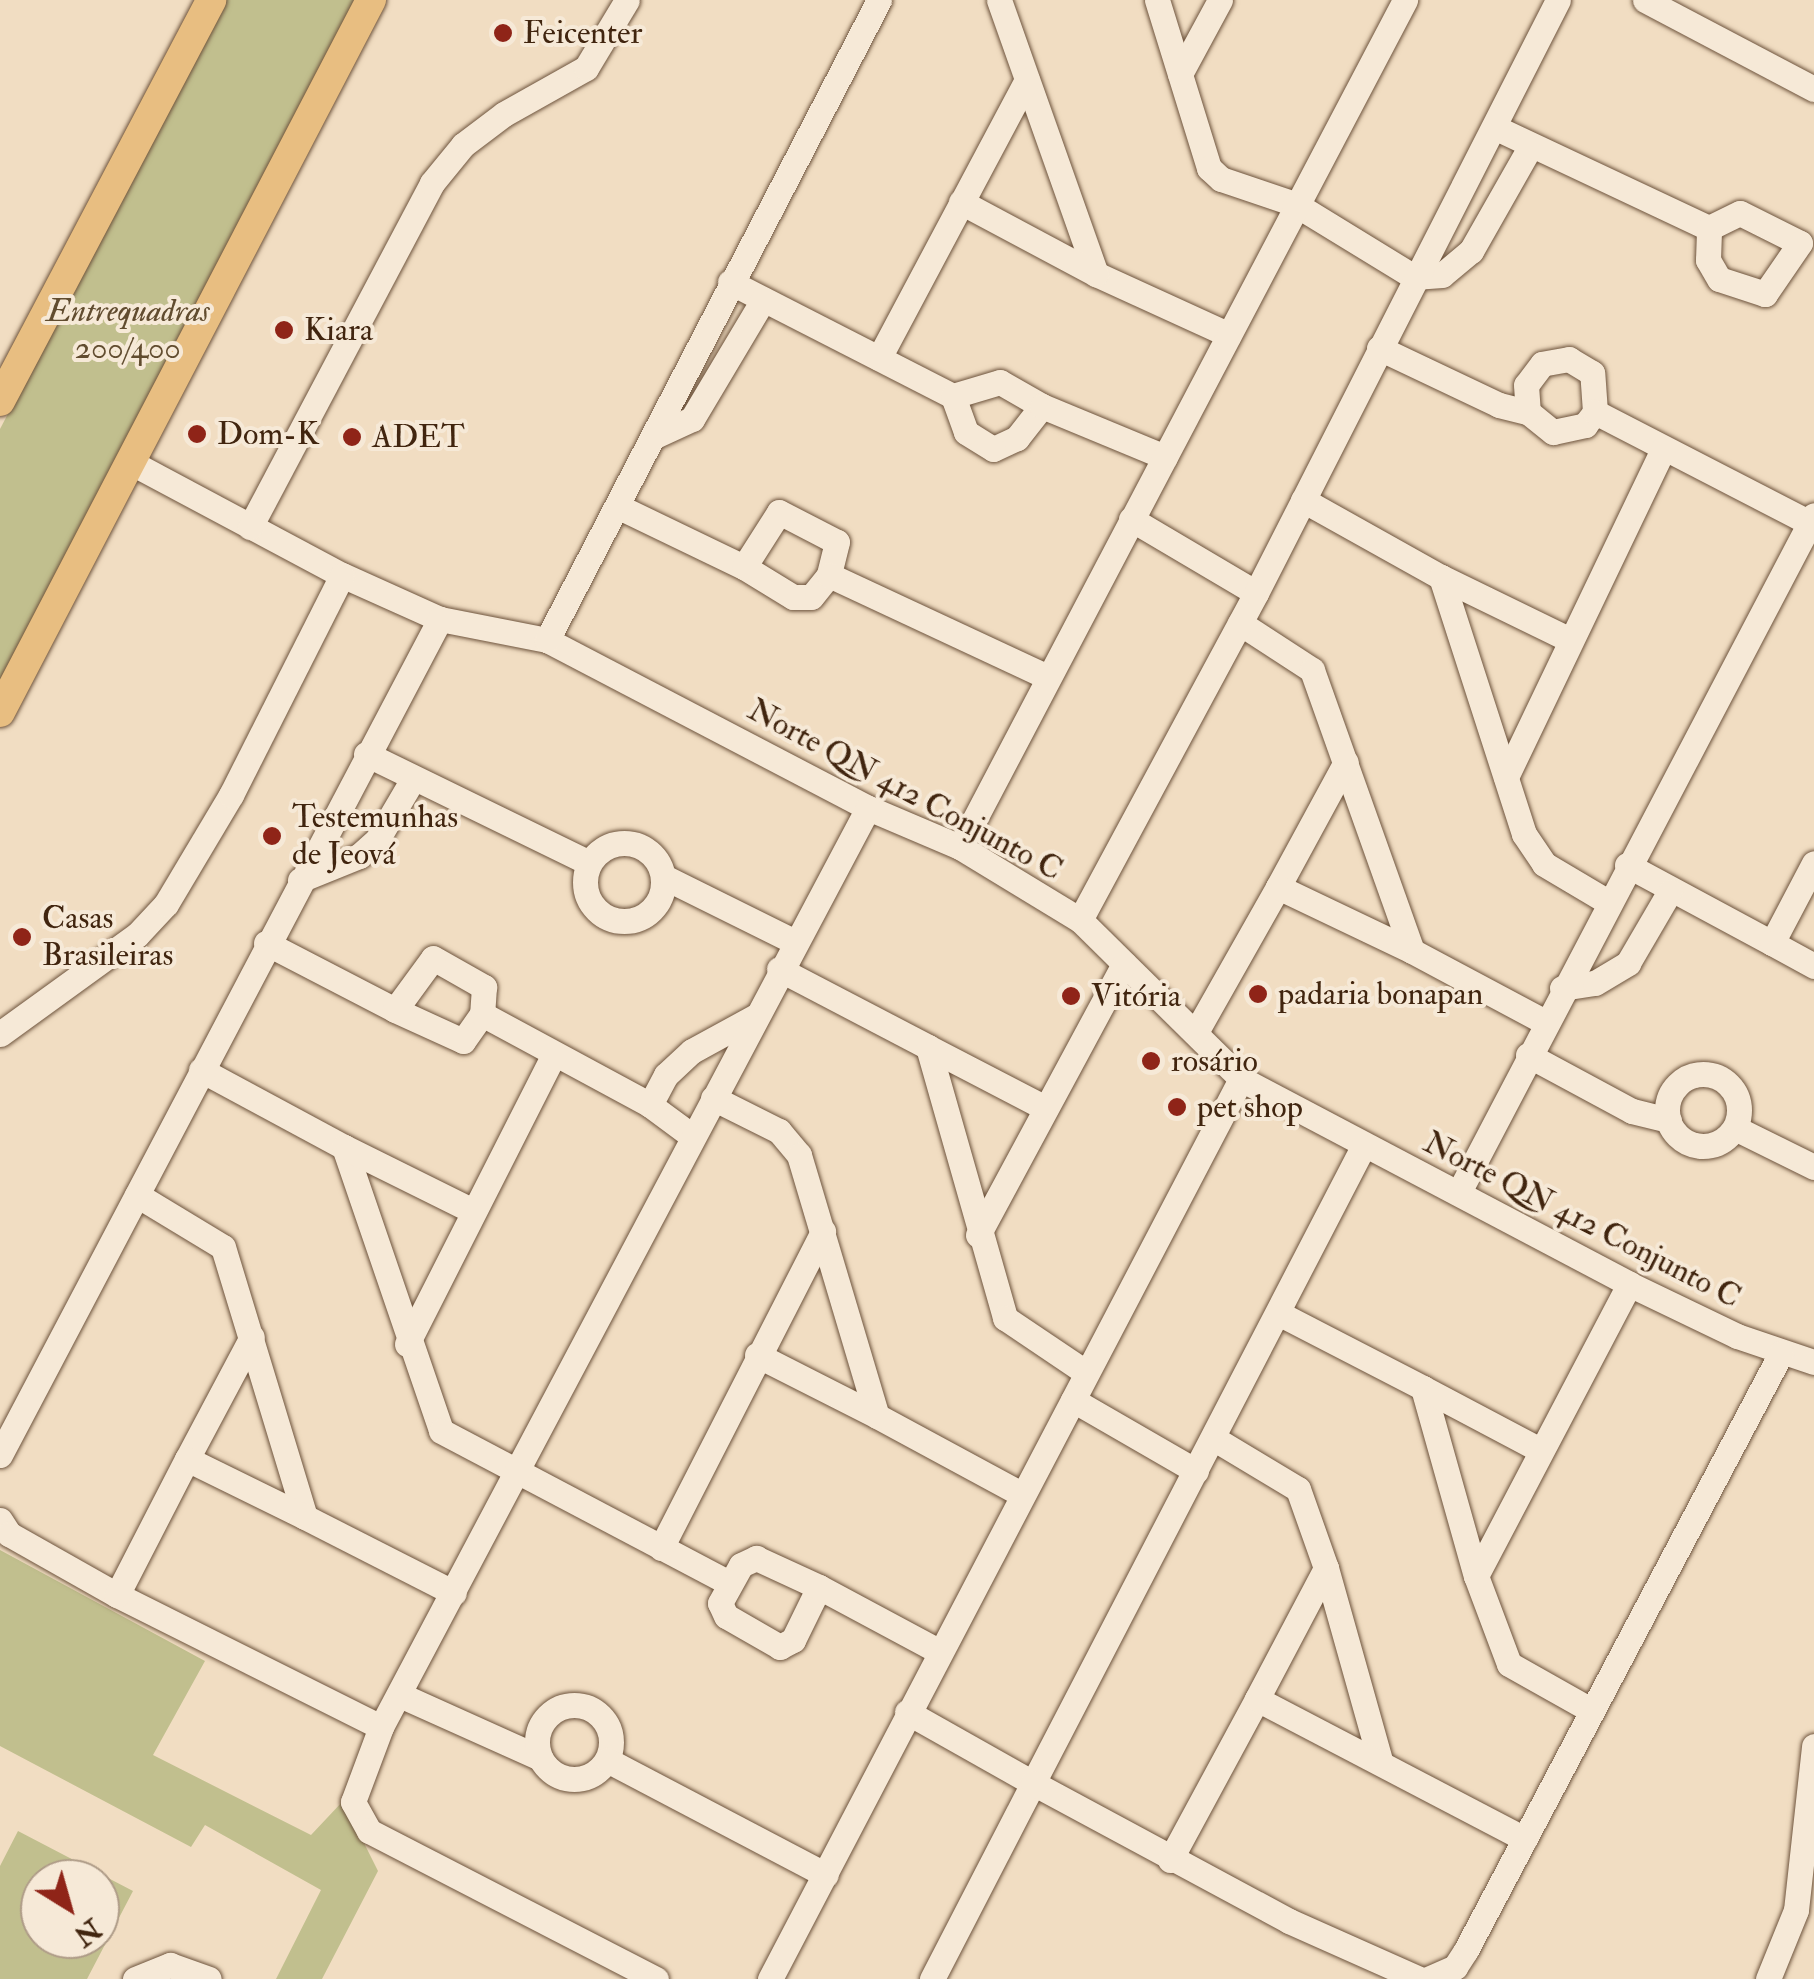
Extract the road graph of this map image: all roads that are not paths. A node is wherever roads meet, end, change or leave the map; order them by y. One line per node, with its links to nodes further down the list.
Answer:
1 (210, 0): 28 (main road)
2 (371, 0): 35 (main road)
3 (627, 0): 40 (street)
4 (879, 0): 22 (street)
5 (999, 0): 12 (street)
6 (1157, 0): 11 (street)
7 (1220, 0): 11 (street)
8 (1405, 0): 17 (street)
9 (1558, 0): 14 (street)
10 (1646, 0): 13 (street)
11 (1180, 74): 17 (street)
12 (1027, 80): 16 (street); 20 (street)
13 (1814, 89)
14 (1494, 127): 15 (street); 21 (street)
15 (1530, 147): 18 (street); 21 (street)
16 (961, 202): 20 (street); 26 (street)
17 (1295, 204): 21 (street); 24 (street)
18 (1709, 228): 19 (street); 19 (street)
19 (1807, 246)
20 (1096, 274): 24 (street)
21 (1414, 277): 25 (street)
22 (730, 282): 23 (street); 32 (street)
23 (762, 300): 26 (street); 32 (street)
24 (1228, 335): 34 (street)
25 (1379, 348): 30 (street); 36 (street)
26 (879, 358): 27 (street)
27 (953, 396): 29 (street); 29 (street)
28 (0, 399)
29 (1042, 406): 34 (street)
30 (1528, 412): 31 (street); 31 (street)
31 (1595, 412): 33 (street)
32 (652, 437): 37 (street)
33 (1663, 449): 39 (street); 48 (street)
34 (1165, 457): 38 (street)
35 (132, 462): 40 (street, Norte QN 412 Conjunto C); 51 (main road)
36 (1303, 500): 44 (street); 45 (street)
37 (618, 506): 41 (street); 49 (street)
38 (1131, 519): 45 (street); 50 (street)
39 (1813, 520): 60 (street)
40 (250, 527): 42 (street, Norte QN 412 Conjunto C)
41 (744, 568): 43 (street); 43 (street)
42 (342, 575): 46 (street, Norte QN 412 Conjunto C); 80 (street)
43 (829, 575): 50 (street)
44 (1441, 577): 48 (street); 54 (street)
45 (1256, 593): 47 (street)
46 (440, 618): 49 (street, Norte QN 412 Conjunto C); 52 (street)
47 (1240, 623): 53 (street); 66 (street)
48 (1568, 639): 54 (street)
49 (547, 640): 56 (street, Norte QN 412 Conjunto C)
50 (1048, 676): 57 (street)
51 (0, 712)
52 (366, 754): 55 (street); 62 (street)
53 (1346, 762): 63 (street); 70 (street)
54 (1506, 777): 65 (street)
55 (412, 779): 58 (street); 62 (street)
56 (868, 808): 57 (street, Norte QN 412 Conjunto C); 67 (street)
57 (960, 847): 66 (street, Norte QN 412 Conjunto C)
58 (589, 863): 61 (street); 61 (street)
59 (1814, 863): 69 (street)
60 (1628, 865): 64 (street); 65 (street)
61 (664, 877): 67 (street)
62 (300, 880): 68 (street)
63 (1278, 887): 70 (street); 79 (street)
64 (1670, 891): 69 (street); 74 (street)
65 (1608, 902): 74 (street)
66 (1080, 920): 71 (street, Norte QN 412 Conjunto C)
67 (794, 941): 73 (street)
68 (266, 943): 75 (street); 84 (street)
69 (1772, 943): 72 (street)
70 (1412, 951): 78 (street)
71 (1124, 964): 79 (street, Norte QN 412 Conjunto C); 88 (street)
72 (1814, 966)
73 (779, 969): 77 (street); 81 (street)
74 (1562, 988): 78 (street)
75 (395, 1010): 76 (street); 76 (street)
76 (482, 1014): 82 (street)
77 (754, 1017): 86 (street); 87 (street)
78 (1545, 1022): 83 (street)
79 (1196, 1032): 85 (street, Norte QN 412 Conjunto C)
80 (0, 1034)
81 (928, 1046): 88 (street); 99 (street)
82 (554, 1054): 87 (street); 97 (street)
83 (1528, 1055): 89 (street); 95 (street)
84 (201, 1070): 92 (street); 96 (street)
85 (1242, 1079): 93 (street, Norte QN 412 Conjunto C); 107 (street)
86 (713, 1098): 91 (street); 98 (street)
87 (650, 1105): 91 (street)
88 (1045, 1108): 99 (street)
89 (1668, 1120): 90 (street); 90 (street)
90 (1735, 1128): 94 (street)
91 (692, 1136): 115 (street)
92 (344, 1147): 97 (street); 103 (street)
93 (1363, 1147): 95 (street, Norte QN 412 Conjunto C); 101 (street)
94 (1814, 1167)
95 (1458, 1192): 100 (street, Norte QN 412 Conjunto C)
96 (137, 1196): 102 (street); 113 (street)
97 (474, 1211): 103 (street)
98 (822, 1230): 105 (street); 110 (street)
99 (978, 1235): 107 (street)
100 (1629, 1284): 104 (street, Norte QN 412 Conjunto C); 112 (street)
101 (1278, 1313): 108 (street); 111 (street)
102 (252, 1337): 114 (street); 118 (street)
103 (407, 1344): 115 (street)
104 (1780, 1352): 106 (street, Norte QN 412 Conjunto C); 130 (street)
105 (756, 1355): 110 (street); 120 (street)
106 (1814, 1362)
107 (1086, 1372): 109 (street)
108 (1423, 1388): 112 (street); 122 (street)
109 (1073, 1400): 116 (street); 117 (street)
110 (877, 1416): 117 (street)
111 (1214, 1438): 116 (street); 121 (street)
112 (1540, 1450): 122 (street)
113 (0, 1455)
114 (187, 1459): 118 (street); 126 (street)
115 (519, 1470): 120 (street); 125 (street)
116 (1196, 1471): 137 (street)
117 (1021, 1494): 127 (street)
118 (306, 1517): 125 (street)
119 (0, 1520): 126 (street)
120 (661, 1548): 123 (street)
121 (1326, 1568): 129 (street); 136 (street)
122 (1476, 1576): 130 (street)
123 (728, 1582): 124 (street); 124 (street)
124 (819, 1586): 127 (street)
125 (454, 1593): 128 (street)
126 (118, 1595): 132 (street)
127 (940, 1652): 131 (street)
128 (400, 1696): 132 (street); 134 (street)
129 (1257, 1700): 136 (street); 139 (street)
130 (1590, 1709): 138 (street)
131 (907, 1712): 137 (street); 140 (street)
132 (381, 1727): 143 (street)
133 (1814, 1746): 148 (street)
134 (540, 1758): 135 (street); 135 (street)
135 (607, 1760): 140 (street)
136 (1380, 1760): 138 (street)
137 (1033, 1784): 139 (street); 145 (street)
138 (1524, 1839): 147 (street)
139 (1170, 1860): 146 (street)
140 (826, 1875): 144 (street)
141 (134, 1979): 142 (street)
142 (208, 1979)
143 (656, 1979)
144 (770, 1979)
145 (932, 1979)
146 (1419, 1979)
147 (1428, 1979)
148 (1768, 1979)

